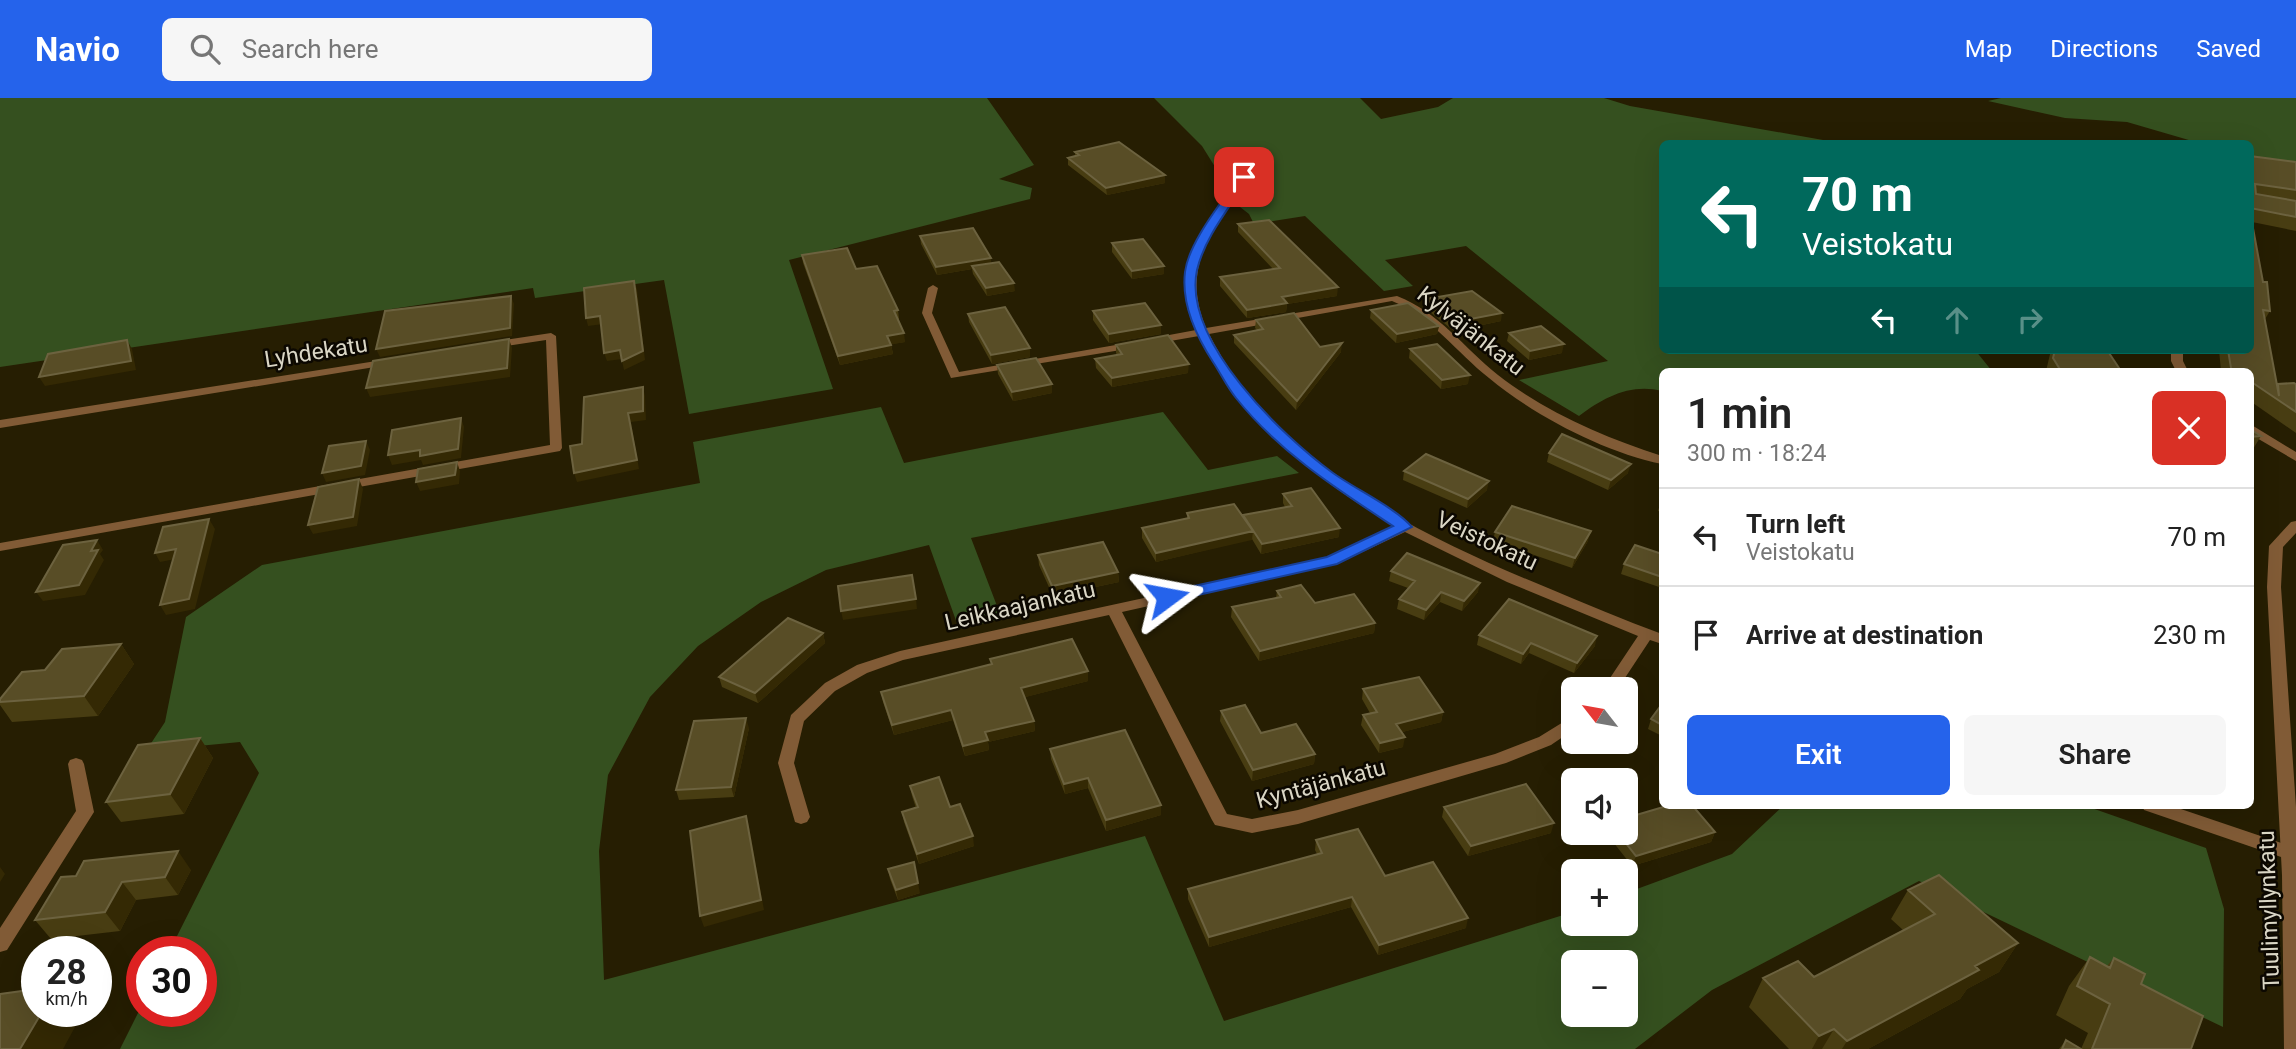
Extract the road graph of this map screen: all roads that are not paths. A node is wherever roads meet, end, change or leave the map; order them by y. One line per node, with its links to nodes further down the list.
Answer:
1 (1244, 177): 3 (street, Veistokatu)
2 (933, 288): 3 (street, Kylväjänkatu)
3 (1201, 333): 9 (street, Kylväjänkatu); 11 (street, Veistokatu)
4 (483, 347): 12 (street)
5 (400, 360): 6 (street, Lyhdekatu)
6 (0, 424)
7 (2254, 431): 8 (street)
8 (2296, 457)
9 (1659, 459)
10 (2296, 526): 21 (street, Tuulimyllynkatu)
11 (1405, 527): 13 (street, Leikkaajankatu); 14 (street, Veistokatu)
12 (0, 547)
13 (1113, 609): 17 (street, Kyntäjänkatu); 20 (street, Leikkaajankatu)
14 (1647, 634): 15 (street, Veistokatu); 16 (street)
15 (1659, 638)
16 (1618, 677)
17 (1561, 730)
18 (76, 764): 22 (street)
19 (2162, 809): 21 (street)
20 (801, 817)
21 (2290, 853): 23 (street, Tuulimyllynkatu)
22 (0, 944)
23 (2294, 1049)

